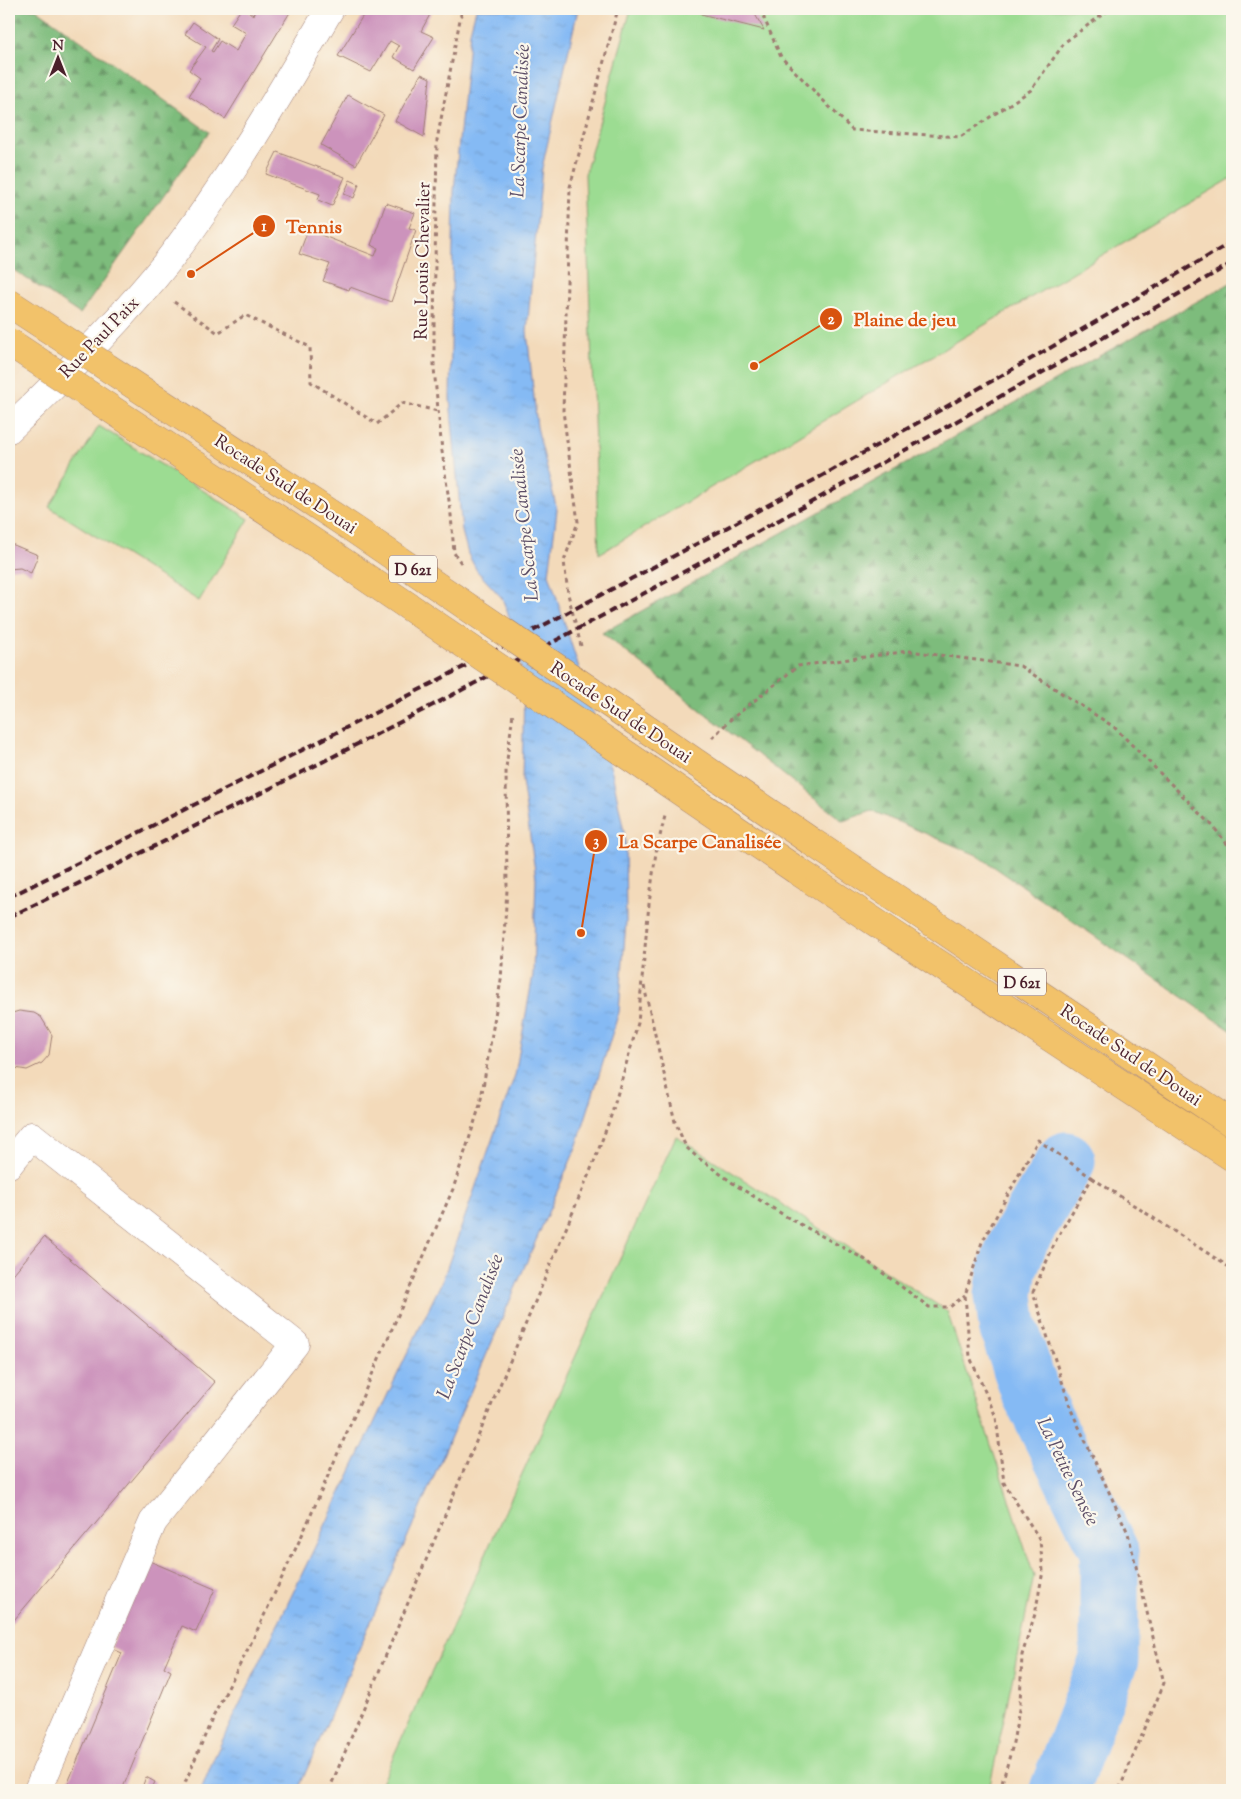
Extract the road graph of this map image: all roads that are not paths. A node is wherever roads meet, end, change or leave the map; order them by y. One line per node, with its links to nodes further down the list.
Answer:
1 (330, 9): 4 (street, Rue Paul Paix)
2 (9, 302): 5 (highway, Rocade Sud de Douai / D 621, bridge)
3 (9, 342): 6 (highway, Rocade Sud de Douai / D 621, bridge)
4 (9, 429)
5 (1232, 1122)
6 (1232, 1157)
7 (9, 1164): 8 (street)
8 (38, 1790)

